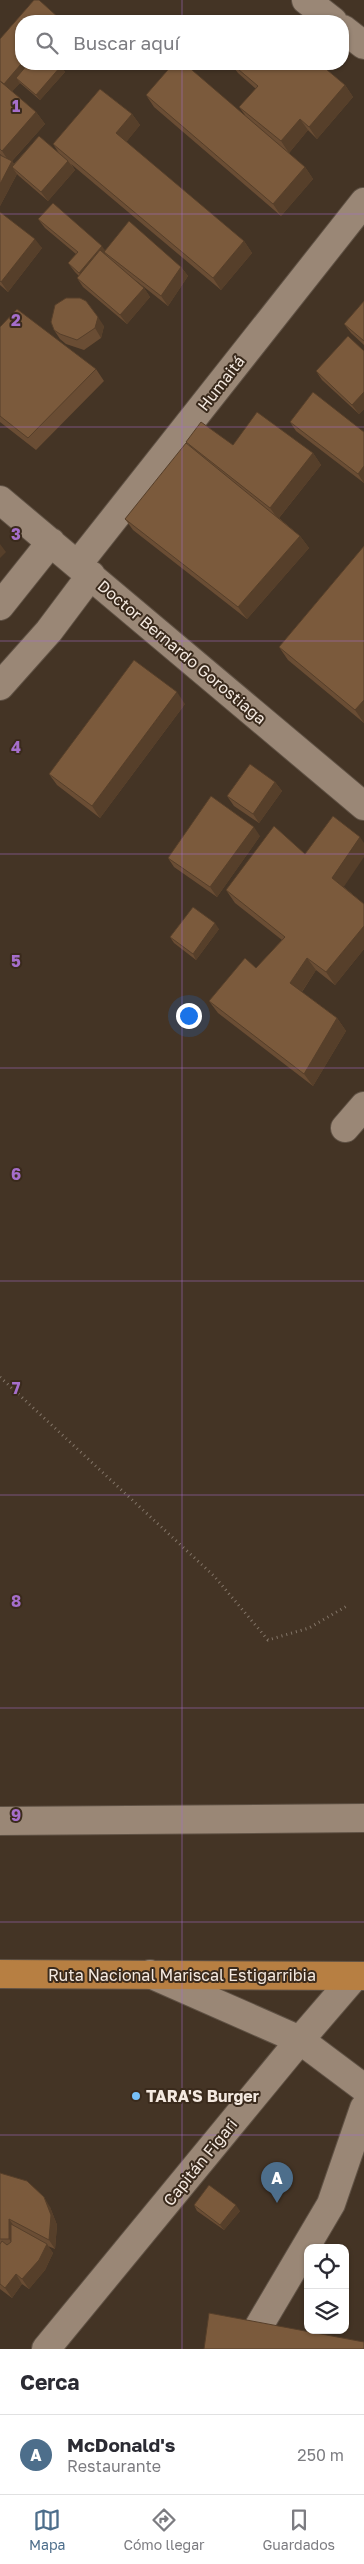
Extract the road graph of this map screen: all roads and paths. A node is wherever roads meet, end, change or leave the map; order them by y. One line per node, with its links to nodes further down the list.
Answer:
1 (306, 0): 2 (street)
2 (325, 15)
3 (349, 34): 4 (street)
4 (364, 45)
5 (364, 202): 8 (street, Humaitá)
6 (0, 500): 7 (street, Doctor Bernardo Gorostiaga)
7 (52, 542): 8 (street, Doctor Bernardo Gorostiaga); 9 (street)
8 (84, 570): 10 (street, Humaitá); 11 (street, Doctor Bernardo Gorostiaga)
9 (0, 606)
10 (0, 686)
11 (364, 806)
12 (364, 1106): 13 (street)
13 (345, 1128)
14 (0, 1377): 15 (path)
15 (347, 1606)
16 (364, 1818): 17 (street)
17 (0, 1821)
18 (0, 1974): 19 (main road, Ruta Nacional Mariscal Estigarribia)
19 (150, 1974): 20 (main road, Ruta Nacional Mariscal Estigarribia); 21 (street)
20 (360, 1976): 21 (street, Capitán Figari)
21 (300, 2040): 22 (street); 25 (street, Capitán Figari)
22 (364, 2088)
23 (364, 2108): 24 (street)
24 (259, 2326)
25 (46, 2349)

